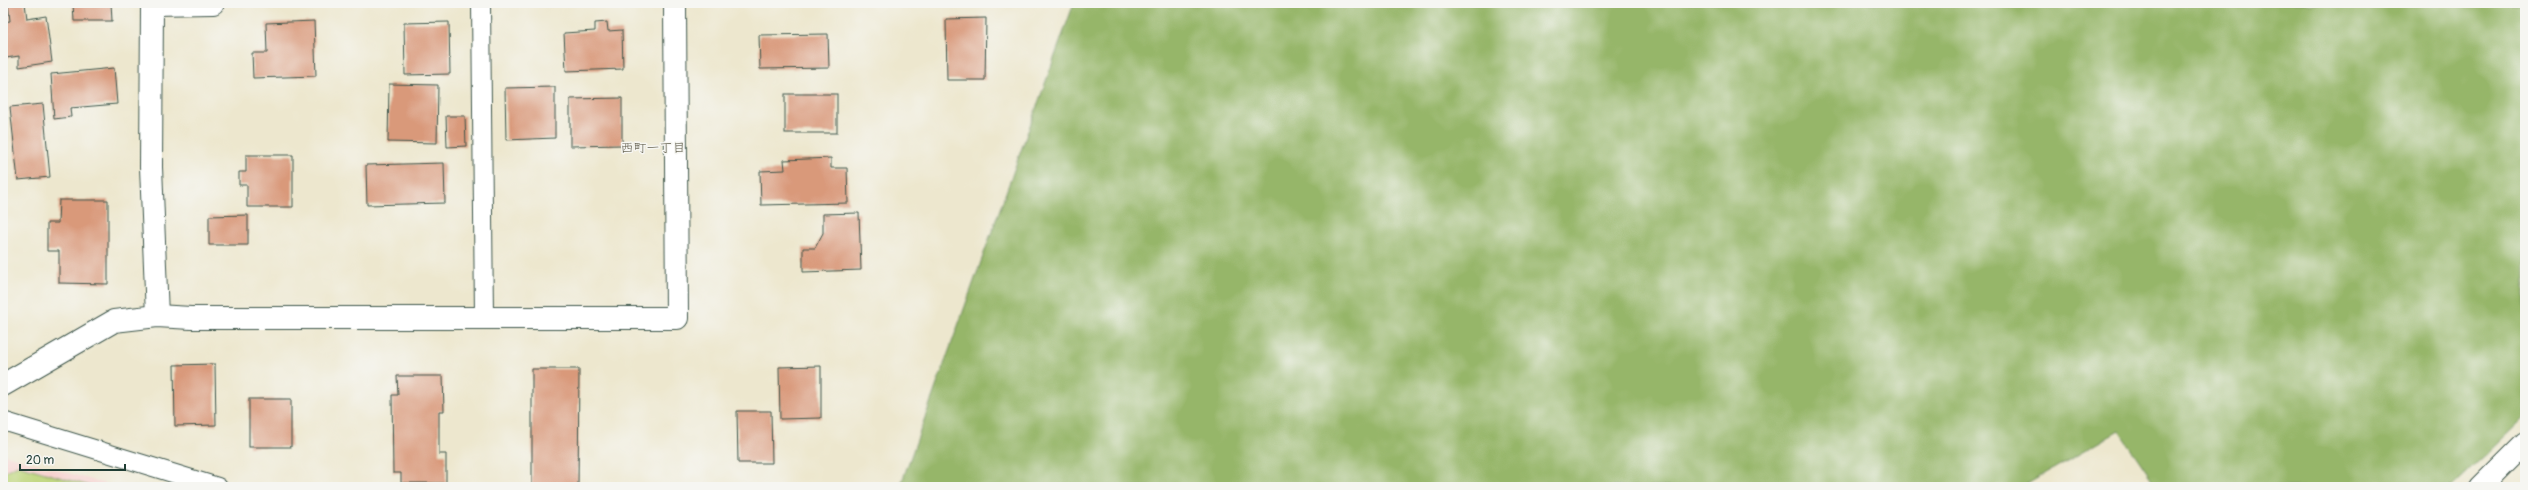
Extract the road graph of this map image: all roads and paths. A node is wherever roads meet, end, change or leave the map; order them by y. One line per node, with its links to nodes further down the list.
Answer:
1 (213, 3): 4 (street)
2 (481, 3): 6 (lane)
3 (675, 3): 6 (street)
4 (152, 4): 5 (street)
5 (157, 316): 6 (street); 7 (street)
6 (484, 318)
7 (3, 385)
8 (3, 421): 10 (lane)
9 (2525, 443): 11 (street)
10 (218, 487)
11 (2482, 487)

